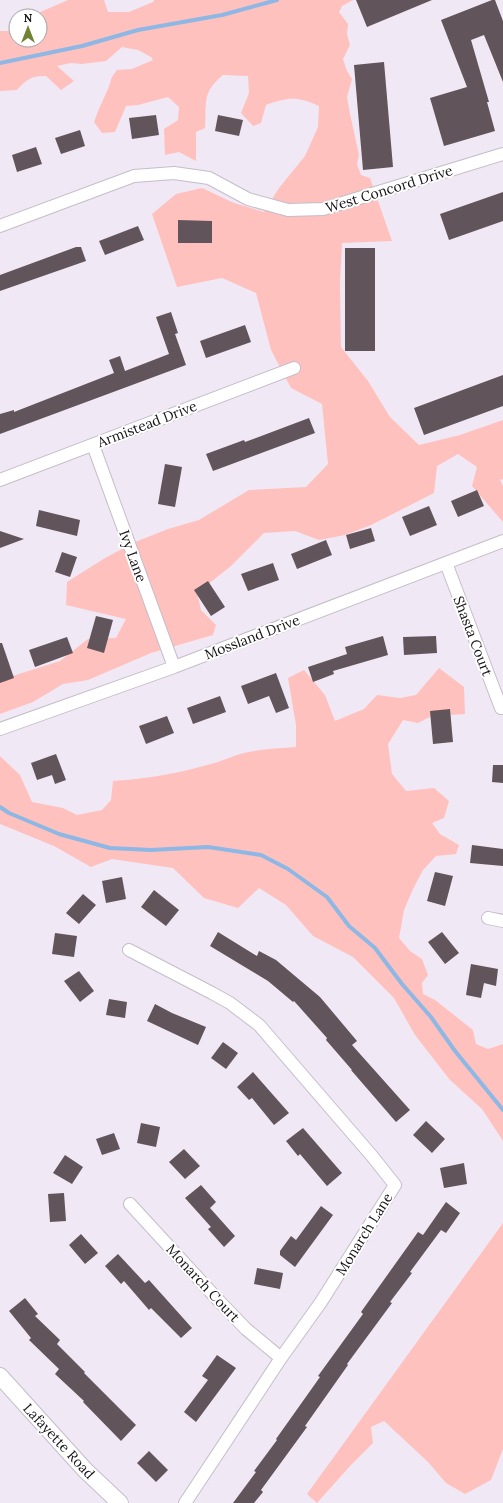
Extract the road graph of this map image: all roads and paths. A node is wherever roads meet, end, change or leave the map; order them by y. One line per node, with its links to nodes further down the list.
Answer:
1 (503, 154): 2 (street, West Concord Drive)
2 (0, 226)
3 (294, 368): 4 (street, Armistead Drive)
4 (92, 445): 5 (street, Armistead Drive); 8 (street, Ivy Lane)
5 (0, 480)
6 (503, 541): 7 (street, Mossland Drive)
7 (446, 563): 8 (street, Mossland Drive); 9 (street, Shasta Court)
8 (174, 667): 10 (street, Mossland Drive)
9 (501, 708)
10 (0, 729)
11 (488, 918): 12 (street)
12 (503, 922)
13 (129, 950): 15 (street, Monarch Lane)
14 (130, 1204): 15 (street, Monarch Court)
15 (281, 1358): 18 (street, Monarch Lane)
16 (0, 1376): 17 (main road, Lafayette Road)
17 (120, 1503)
18 (185, 1503)

